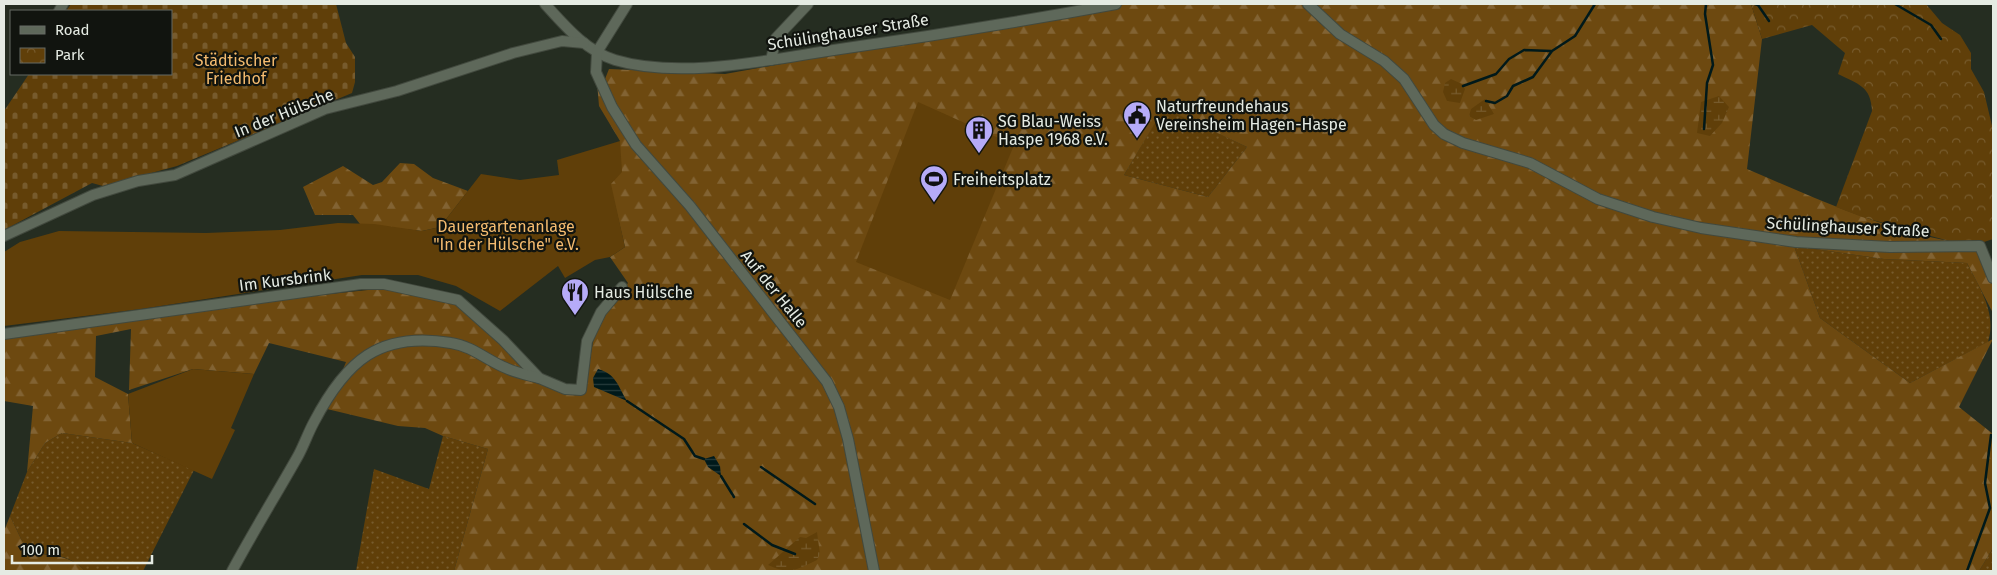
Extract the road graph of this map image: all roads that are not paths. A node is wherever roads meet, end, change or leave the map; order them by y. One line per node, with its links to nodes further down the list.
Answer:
1 (545, 4): 6 (street)
2 (627, 4): 7 (street)
3 (808, 4): 8 (street)
4 (1116, 4): 8 (street, Schülinghauser Straße)
5 (1308, 4): 10 (street, Schülinghauser Straße)
6 (584, 44): 7 (street, Schülinghauser Straße); 9 (street, In der Hülsche)
7 (598, 52): 8 (street, Schülinghauser Straße); 15 (street, Auf der Halle)
8 (771, 60)
9 (4, 236)
10 (1993, 278)
11 (622, 286): 13 (street)
12 (4, 334): 13 (street, Im Kursbrink)
13 (542, 380): 14 (street)
14 (232, 571)
15 (874, 571)

